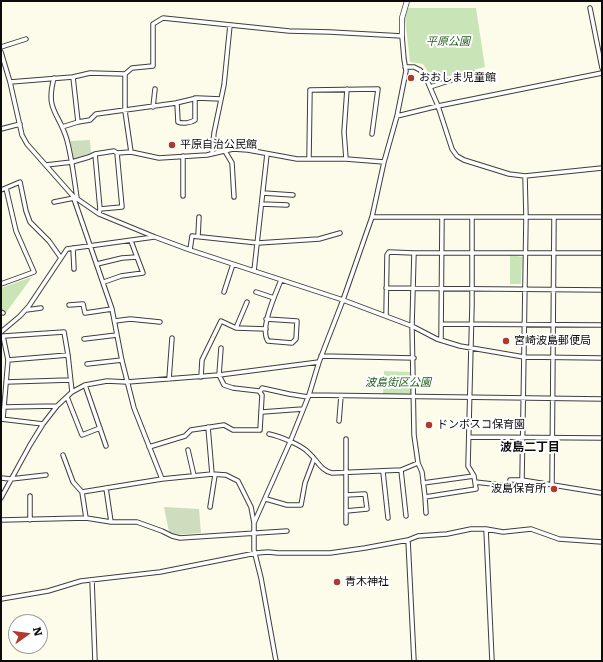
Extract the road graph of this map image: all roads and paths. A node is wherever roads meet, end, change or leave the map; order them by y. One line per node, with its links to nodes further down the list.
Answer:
1 (407, 1): 4 (street)
2 (590, 8): 9 (street)
3 (230, 26): 4 (street); 12 (street); 20 (street)
4 (402, 36): 8 (street)
5 (26, 39): 6 (street)
6 (1, 47)
7 (1, 52): 15 (street)
8 (405, 67): 16 (street); 25 (street)
9 (602, 68)
10 (602, 72): 22 (street)
11 (473, 73): 16 (street)
12 (125, 74): 13 (street); 24 (street)
13 (73, 77): 14 (street); 26 (street)
14 (54, 78): 15 (street); 28 (street)
15 (10, 82): 27 (street)
16 (430, 87): 22 (street)
17 (155, 89): 23 (street)
18 (347, 89): 30 (street); 38 (street); 39 (street)
19 (195, 98): 20 (street); 21 (street); 21 (street)
20 (221, 99): 34 (street)
21 (177, 103): 23 (street)
22 (438, 106): 25 (street); 44 (street)
23 (153, 107): 24 (street)
24 (125, 111): 26 (street); 32 (street)
25 (397, 116): 41 (street)
26 (78, 122): 28 (street)
27 (20, 124): 29 (street); 42 (street)
28 (62, 127): 40 (street)
29 (1, 129)
30 (372, 134)
31 (225, 151): 34 (street); 36 (street); 51 (street)
32 (131, 152): 33 (street); 37 (street)
33 (117, 153): 35 (street); 55 (street)
34 (212, 153): 37 (street)
35 (95, 154): 40 (street); 55 (street)
36 (267, 154): 38 (street); 47 (street)
37 (183, 156): 49 (street)
38 (309, 159): 39 (street)
39 (346, 159): 41 (street)
40 (72, 162): 42 (street); 50 (street)
41 (384, 162): 58 (street)
42 (46, 166): 50 (street)
43 (602, 168): 44 (street)
44 (525, 176): 61 (street)
45 (6, 188): 46 (street); 79 (street); 86 (street)
46 (1, 190)
47 (263, 193): 48 (street); 53 (street)
48 (293, 195)
49 (183, 196)
50 (75, 197): 52 (street); 56 (street); 69 (street)
51 (234, 197)
52 (54, 202)
53 (262, 204): 54 (street); 68 (street)
54 (287, 205)
55 (100, 208): 56 (street)
56 (99, 214): 66 (street)
57 (198, 217): 65 (street)
58 (372, 217): 59 (street); 97 (street)
59 (442, 217): 60 (street); 73 (street)
60 (472, 217): 61 (street); 74 (street)
61 (526, 217): 62 (street); 75 (street)
62 (554, 217): 63 (street); 76 (street)
63 (602, 217)
64 (340, 232): 68 (street)
65 (198, 236): 68 (street); 71 (street)
66 (155, 237): 67 (street); 71 (street)
67 (131, 241): 69 (street); 78 (street)
68 (258, 243): 83 (street)
69 (90, 246): 70 (street); 80 (street)
70 (73, 248): 79 (street); 82 (street)
71 (190, 250): 81 (street)
72 (414, 253): 73 (street); 87 (street); 88 (street)
73 (442, 253): 74 (street); 89 (street)
74 (472, 253): 75 (street); 90 (street)
75 (525, 253): 76 (street); 91 (street)
76 (554, 253): 77 (street); 92 (street)
77 (602, 253)
78 (137, 257): 80 (street); 85 (street)
79 (61, 258): 102 (street)
80 (98, 264): 85 (street)
81 (233, 264): 83 (street); 94 (street)
82 (74, 270)
83 (254, 271): 84 (street)
84 (281, 280): 96 (street); 97 (street)
85 (104, 282): 101 (street)
86 (1, 284)
87 (386, 288): 88 (street); 103 (street)
88 (414, 288): 89 (street); 112 (street)
89 (442, 288): 90 (street); 107 (street)
90 (472, 288): 91 (street); 108 (street)
91 (524, 289): 92 (street); 109 (street)
92 (553, 289): 93 (street); 110 (street)
93 (602, 290)
94 (224, 292)
95 (256, 292): 96 (street)
96 (274, 298): 104 (street)
97 (343, 300): 103 (street); 123 (street)
98 (247, 302): 113 (street)
99 (69, 305): 101 (street)
100 (41, 308): 102 (street)
101 (112, 309): 105 (street)
102 (26, 310): 115 (street)
103 (386, 316): 112 (street)
104 (266, 319): 114 (street); 114 (street)
105 (115, 321): 106 (street); 116 (street)
106 (160, 322)
107 (442, 324): 108 (street); 119 (street)
108 (471, 324): 109 (street); 121 (street)
109 (524, 324): 110 (street); 124 (street)
110 (553, 324): 111 (street); 126 (street)
111 (602, 324)
112 (412, 326): 119 (street); 125 (street)
113 (236, 328): 114 (street); 133 (street)
114 (266, 329)
115 (2, 332): 122 (street); 128 (street)
116 (117, 335): 118 (street); 129 (street)
117 (172, 338): 134 (street)
118 (84, 339)
119 (441, 340): 121 (street)
120 (221, 348): 132 (street)
121 (471, 348): 124 (street); 147 (street)
122 (68, 355): 128 (street); 135 (street)
123 (321, 356): 125 (street); 130 (street)
124 (524, 357): 126 (street); 148 (street)
125 (414, 358): 146 (street)
126 (553, 358): 127 (street); 149 (street)
127 (602, 358)
128 (8, 360): 136 (street)
129 (122, 360): 131 (street); 137 (street)
130 (319, 362): 132 (street); 143 (street)
131 (87, 364)
132 (220, 375): 133 (street); 142 (street)
133 (202, 377): 134 (street)
134 (169, 379): 137 (street)
135 (70, 380): 136 (street); 141 (street)
136 (6, 382): 140 (street)
137 (127, 382): 138 (street); 168 (street)
138 (85, 384): 141 (street); 159 (street)
139 (1, 388): 140 (street)
140 (6, 388): 152 (street)
141 (72, 392): 145 (street)
142 (260, 392): 143 (street); 154 (street)
143 (308, 396): 144 (street); 153 (street)
144 (341, 396): 146 (street); 156 (street)
145 (66, 397): 151 (street); 159 (street)
146 (413, 398): 147 (street); 172 (street)
147 (470, 398): 148 (street); 161 (street)
148 (523, 398): 149 (street); 162 (street)
149 (552, 398): 150 (street); 163 (street)
150 (602, 399)
151 (57, 406): 152 (street); 157 (street)
152 (4, 407): 155 (street)
153 (303, 409): 154 (street); 166 (street)
154 (262, 412): 158 (street)
155 (2, 419): 157 (street)
156 (339, 421)
157 (43, 424): 182 (street)
158 (208, 427): 168 (street); 177 (street)
159 (100, 428): 167 (street)
160 (269, 434): 166 (street)
161 (469, 437): 162 (street); 179 (street)
162 (522, 438): 163 (street); 183 (street)
163 (552, 438): 164 (street); 186 (street)
164 (602, 438)
165 (346, 439): 175 (street)
166 (290, 442): 171 (street); 194 (street)
167 (106, 446)
168 (149, 447): 181 (street)
169 (188, 450): 178 (street)
170 (63, 455): 188 (street)
171 (314, 459): 175 (street); 194 (street)
172 (418, 463): 173 (street); 185 (street)
173 (401, 470): 174 (street); 198 (street)
174 (383, 472): 175 (street); 200 (street)
175 (346, 473): 190 (street)
176 (46, 475): 182 (street)
177 (214, 475): 178 (street); 195 (street); 205 (street)
178 (194, 476): 181 (street)
179 (474, 476): 184 (street); 185 (street)
180 (1, 478): 182 (street)
181 (162, 478): 187 (street)
182 (11, 479): 192 (street)
183 (522, 480): 184 (street); 186 (street)
184 (475, 482): 193 (street)
185 (423, 483): 193 (street)
186 (552, 484): 189 (street)
187 (106, 488): 188 (street); 203 (street)
188 (82, 492): 199 (street)
189 (602, 493)
190 (346, 495): 196 (street); 196 (street)
191 (30, 496): 202 (street)
192 (1, 498)
193 (425, 498): 197 (street)
194 (266, 499): 205 (street)
195 (210, 507)
196 (346, 511): 204 (street)
197 (426, 513)
198 (406, 516)
199 (86, 518): 202 (street); 203 (street)
200 (388, 518)
201 (1, 520): 202 (street)
202 (30, 520)
203 (111, 522): 208 (street)
204 (346, 523)
205 (254, 524): 208 (street)
206 (486, 529): 209 (street); 210 (street); 217 (street)
207 (287, 531): 208 (street)
208 (253, 532): 211 (street)
209 (408, 540): 211 (street); 216 (street)
210 (602, 542)
211 (256, 553): 212 (street); 215 (street)
212 (92, 580): 213 (street); 214 (street)
213 (1, 599)
214 (95, 661)
215 (276, 661)
216 (414, 661)
217 (492, 661)

